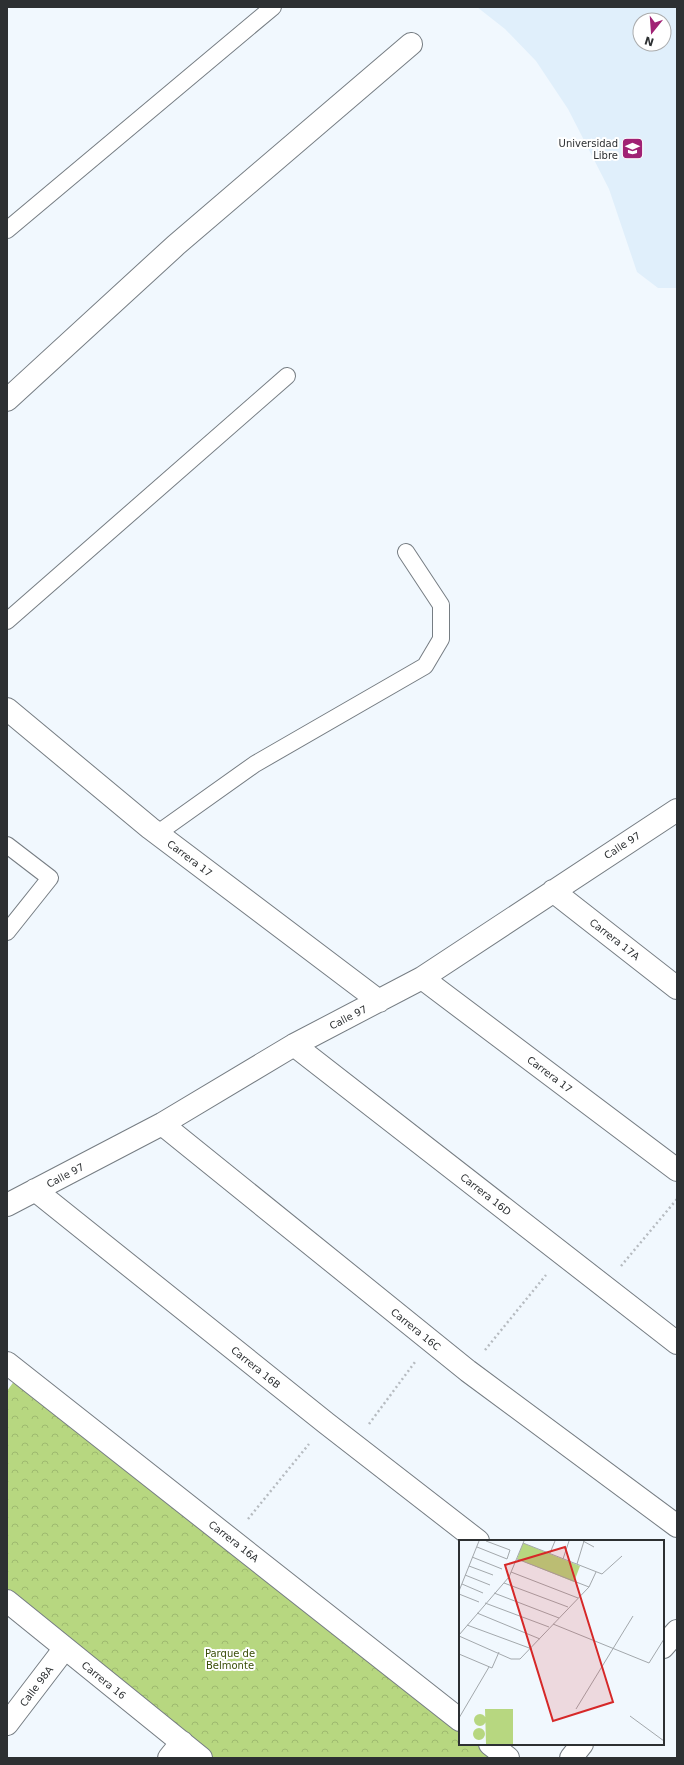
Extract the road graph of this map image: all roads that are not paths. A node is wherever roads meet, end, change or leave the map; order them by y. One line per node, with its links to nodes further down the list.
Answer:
1 (273, 7): 3 (lane)
2 (411, 44): 5 (street)
3 (7, 230)
4 (287, 376): 7 (lane)
5 (7, 400)
6 (406, 552): 10 (lane)
7 (7, 621)
8 (7, 709): 10 (street, Carrera 17)
9 (675, 813): 12 (street, Calle 97)
10 (158, 833): 16 (street, Carrera 17)
11 (7, 846): 13 (lane)
12 (553, 891): 14 (street, Calle 97); 15 (street, Carrera 17A)
13 (7, 932)
14 (422, 978): 16 (street, Calle 97); 19 (street, Carrera 17)
15 (677, 988)
16 (379, 1001): 17 (street, Calle 97)
17 (294, 1045): 18 (street, Calle 97); 22 (street, Carrera 16D)
18 (162, 1124): 20 (street, Calle 97); 24 (street, Carrera 16C)
19 (677, 1170)
20 (35, 1190): 21 (street, Calle 97); 25 (street, Carrera 16B)
21 (7, 1205)
22 (677, 1343)
23 (7, 1363): 30 (street, Carrera 16A)
24 (677, 1526)
25 (477, 1540)
26 (7, 1601): 29 (street, Carrera 16)
27 (677, 1631): 28 (street)
28 (664, 1646)
29 (65, 1648): 31 (street, Calle 98A); 34 (street, Carrera 16)
30 (459, 1719)
31 (7, 1724)
32 (491, 1745): 36 (street)
33 (581, 1745): 37 (street)
34 (175, 1750): 35 (street, Carrera 16)
35 (201, 1758)
36 (508, 1758)
37 (571, 1758)

